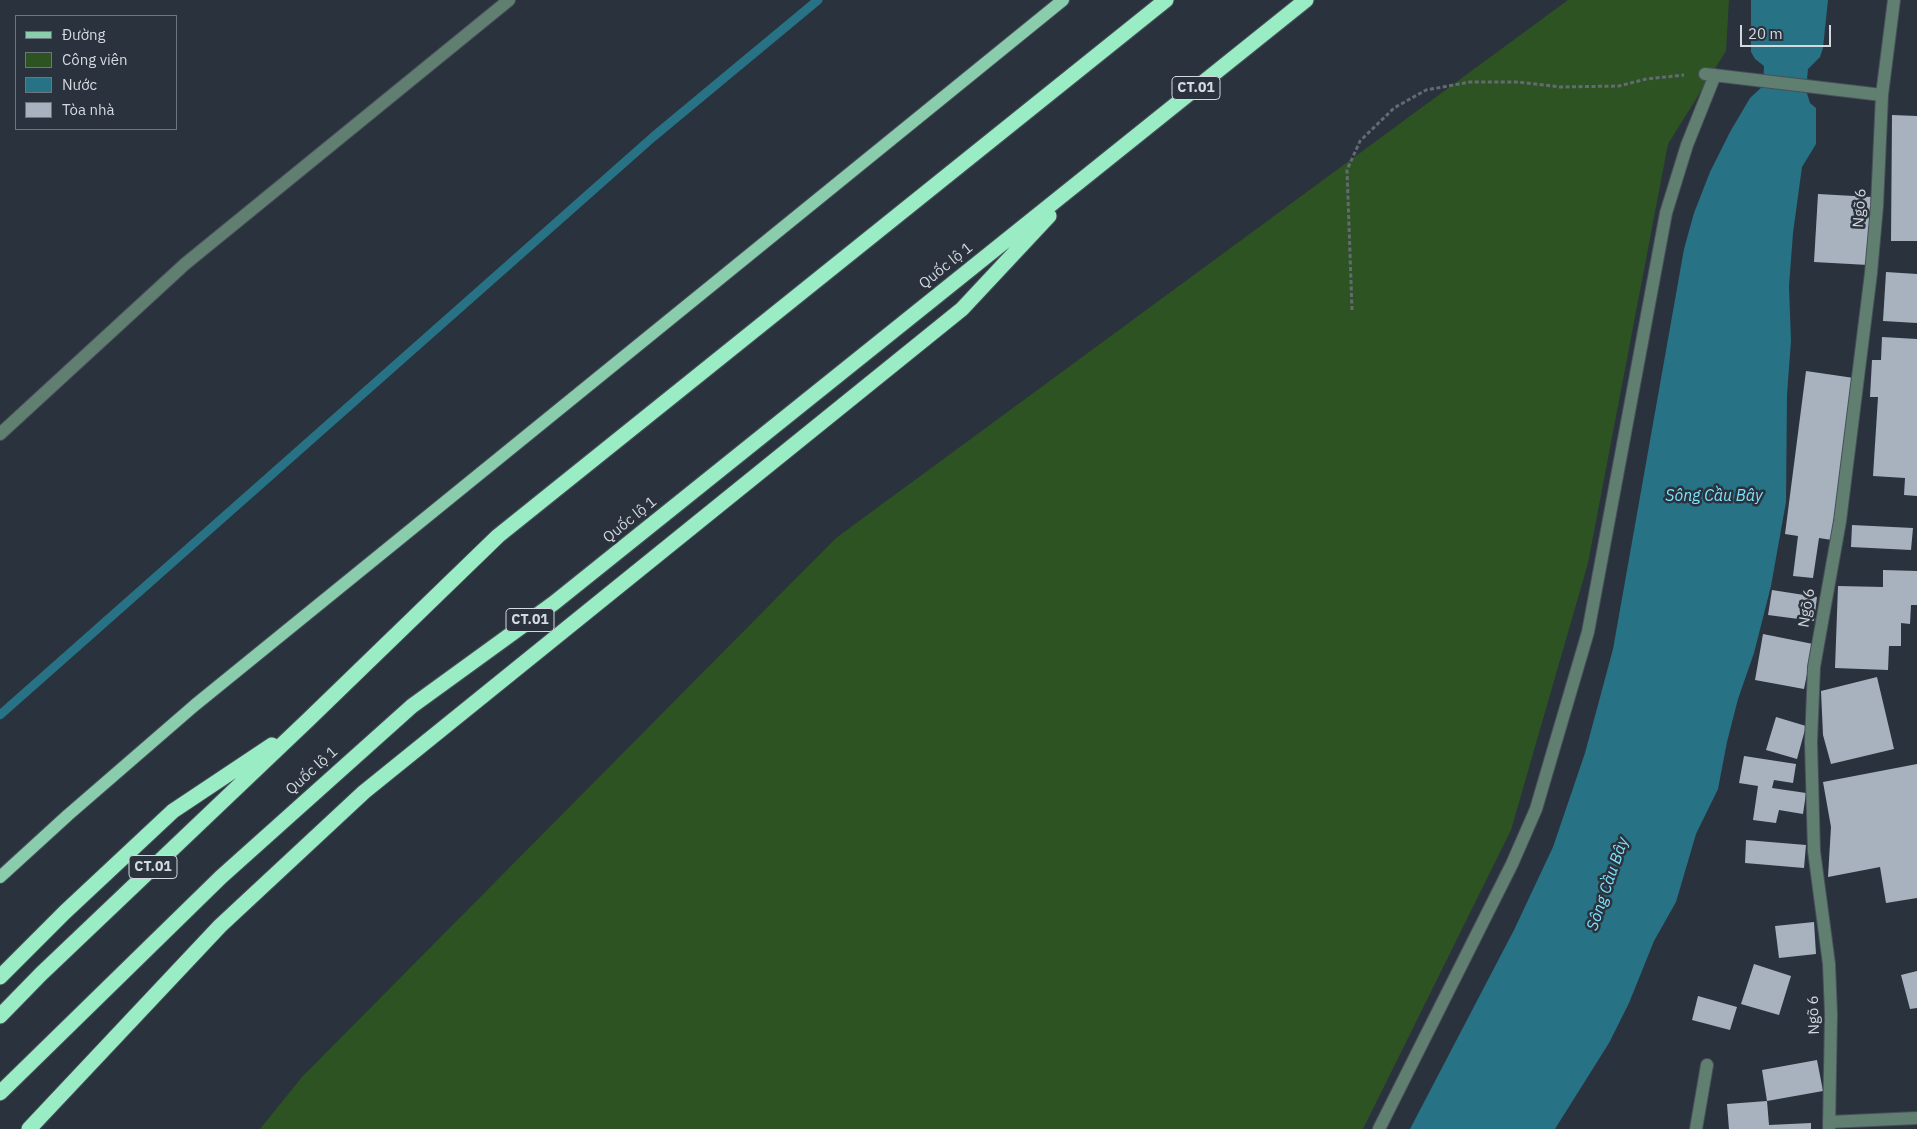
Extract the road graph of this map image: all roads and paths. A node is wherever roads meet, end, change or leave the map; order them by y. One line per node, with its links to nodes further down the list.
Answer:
1 (509, 0): 10 (street)
2 (1063, 0): 12 (main road)
3 (1166, 0): 11 (highway, CT.01)
4 (1306, 0): 8 (highway, Quốc lộ 1 / CT.01)
5 (1894, 0): 7 (street, Ngõ 6)
6 (1710, 75): 7 (street); 9 (path); 20 (street)
7 (1882, 95): 18 (street, Ngõ 6)
8 (1086, 177): 16 (highway, Quốc lộ 1 / CT.01); 19 (highway)
9 (1352, 310)
10 (0, 434)
11 (308, 720): 13 (highway); 14 (highway, CT.01)
12 (0, 877)
13 (0, 977)
14 (0, 1016)
15 (1707, 1065): 21 (street)
16 (0, 1093)
17 (1917, 1118): 18 (street)
18 (1829, 1125)
19 (29, 1129)
20 (1379, 1129)
21 (1696, 1129)

